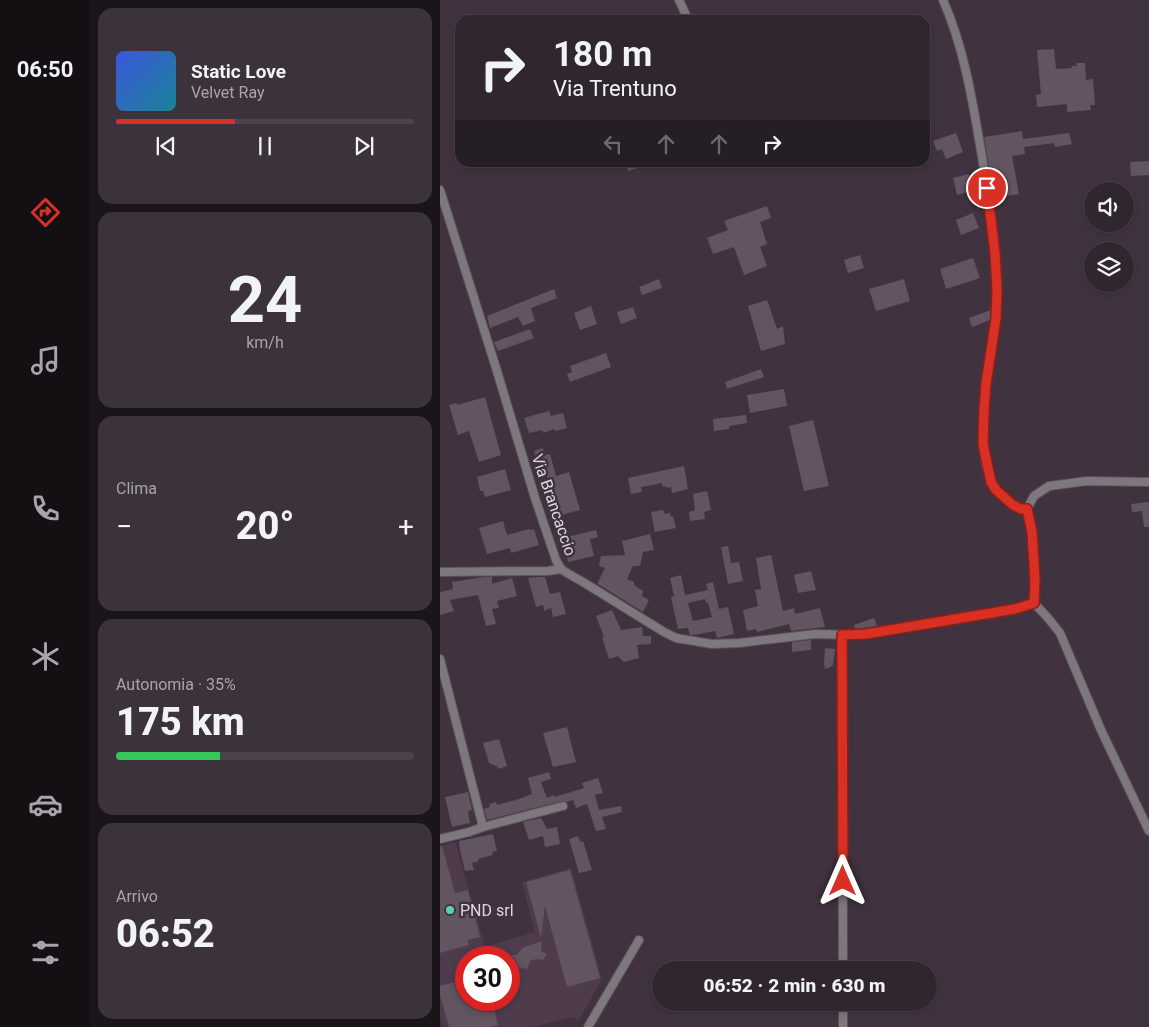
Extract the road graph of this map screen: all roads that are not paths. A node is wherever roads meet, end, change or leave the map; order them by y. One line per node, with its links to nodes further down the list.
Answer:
1 (680, 0): 3 (street)
2 (943, 0): 6 (street)
3 (686, 15)
4 (440, 190): 7 (street, Via Brancaccio)
5 (1149, 482): 6 (street)
6 (1027, 509): 9 (street)
7 (561, 569): 8 (street); 10 (street, Via Brancaccio)
8 (440, 572)
9 (1034, 603): 10 (street, Via Brancaccio); 14 (street)
10 (842, 635): 17 (street)
11 (440, 659): 13 (street)
12 (563, 806): 13 (street)
13 (483, 827): 15 (street)
14 (1149, 831)
15 (440, 839)
16 (639, 940): 19 (street)
17 (844, 961)
18 (844, 1011): 20 (street)
19 (588, 1027)
20 (844, 1027)

